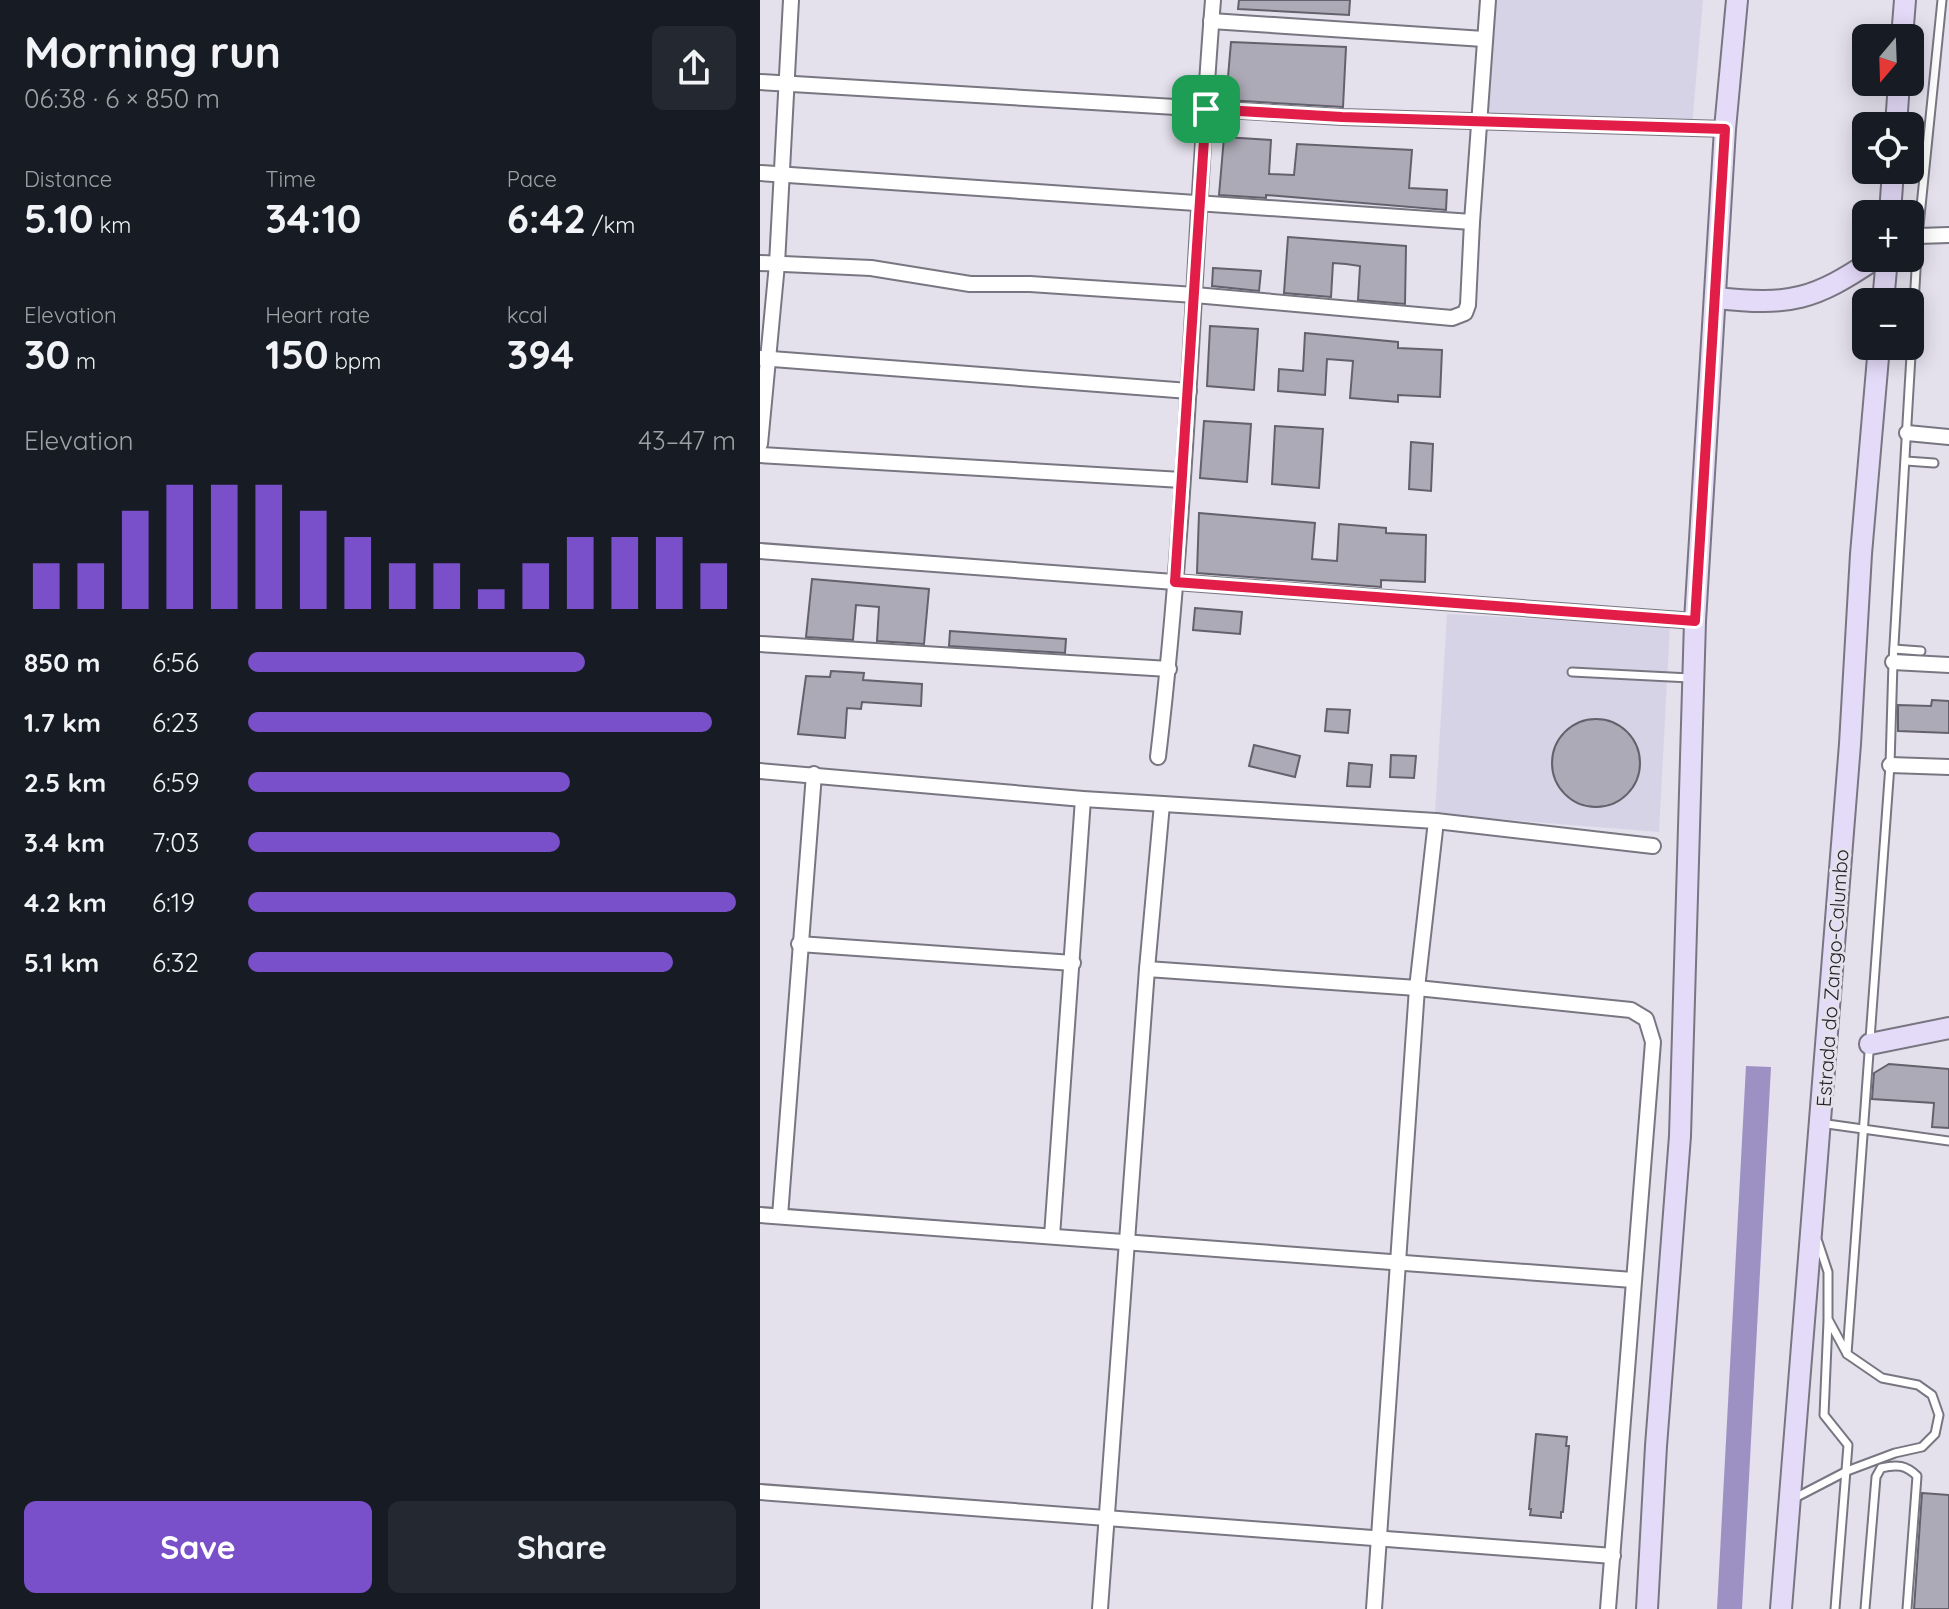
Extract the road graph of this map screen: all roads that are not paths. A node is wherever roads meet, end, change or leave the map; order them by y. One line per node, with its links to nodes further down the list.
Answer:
1 (791, 0): 11 (street)
2 (1213, 0): 7 (street)
3 (1488, 0): 9 (street)
4 (1737, 0): 14 (main road)
5 (1905, 0): 8 (main road)
6 (1942, 0): 17 (lane)
7 (1211, 21): 9 (street); 12 (street)
8 (1903, 24)
9 (1484, 39): 13 (street)
10 (760, 82): 11 (street)
11 (785, 84): 12 (street); 16 (street)
12 (1206, 109): 13 (street); 18 (street)
13 (1477, 121): 14 (street); 19 (street)
14 (1725, 129): 27 (main road)
15 (760, 173): 16 (street)
16 (783, 174): 18 (street); 23 (street)
17 (1922, 200)
18 (1201, 202): 19 (street); 26 (street)
19 (1472, 222): 26 (street)
20 (1949, 235): 21 (street)
21 (1924, 236)
22 (760, 263): 23 (street)
23 (777, 264): 26 (street); 28 (street)
24 (1853, 272): 27 (main road)
25 (1916, 272): 31 (lane)
26 (1195, 295): 30 (street)
27 (1716, 298): 40 (main road)
28 (764, 359): 30 (street); 33 (street)
29 (1878, 360): 63 (main road, Estrada do Zango-Calumbo)
30 (1189, 391): 37 (street)
31 (1907, 433): 32 (street); 35 (lane)
32 (1949, 437)
33 (760, 444)
34 (760, 455): 37 (street)
35 (1906, 461): 36 (lane); 43 (lane)
36 (1934, 463)
37 (1182, 480): 39 (street)
38 (760, 551): 39 (street)
39 (1175, 582): 40 (street); 45 (street)
40 (1695, 621): 47 (main road)
41 (760, 644): 45 (street)
42 (1921, 651): 43 (lane)
43 (1893, 655): 44 (street); 49 (lane)
44 (1949, 665)
45 (1169, 669): 48 (street)
46 (1572, 672): 47 (lane)
47 (1694, 678): 84 (main road)
48 (1158, 757)
49 (1890, 765): 50 (street); 62 (lane)
50 (1949, 767)
51 (760, 771): 52 (street)
52 (814, 774): 53 (street); 57 (street)
53 (1083, 799): 54 (street); 58 (street)
54 (1162, 804): 55 (street); 59 (street)
55 (1436, 821): 56 (street); 60 (street)
56 (1653, 846)
57 (799, 944): 58 (street); 67 (street)
58 (1073, 963): 69 (street)
59 (1147, 969): 60 (street); 70 (street)
60 (1417, 988): 71 (street); 72 (street)
61 (1949, 1028): 62 (main road)
62 (1870, 1044): 64 (lane)
63 (1820, 1123): 64 (lane); 68 (main road, Estrada do Zango-Calumbo)
64 (1864, 1130): 65 (lane); 74 (lane)
65 (1949, 1141)
66 (760, 1215): 67 (street)
67 (780, 1216): 69 (street)
68 (1812, 1225): 73 (lane); 77 (main road, Estrada do Zango-Calumbo)
69 (1052, 1236): 70 (street)
70 (1127, 1242): 71 (street); 78 (street)
71 (1398, 1261): 72 (street); 79 (street)
72 (1633, 1280): 80 (street)
73 (1828, 1319): 74 (lane); 75 (lane)
74 (1847, 1354): 75 (lane)
75 (1847, 1471): 77 (lane); 86 (lane)
76 (760, 1492): 78 (street)
77 (1790, 1501): 85 (main road, Estrada do Zango-Calumbo)
78 (1108, 1518): 79 (street); 81 (street)
79 (1379, 1539): 80 (street); 82 (street)
80 (1613, 1556): 83 (street)
81 (1100, 1609)
82 (1374, 1609)
83 (1608, 1609)
84 (1647, 1609)
85 (1781, 1609)
86 (1835, 1609)
87 (1865, 1609): 88 (lane)
88 (1907, 1609)

